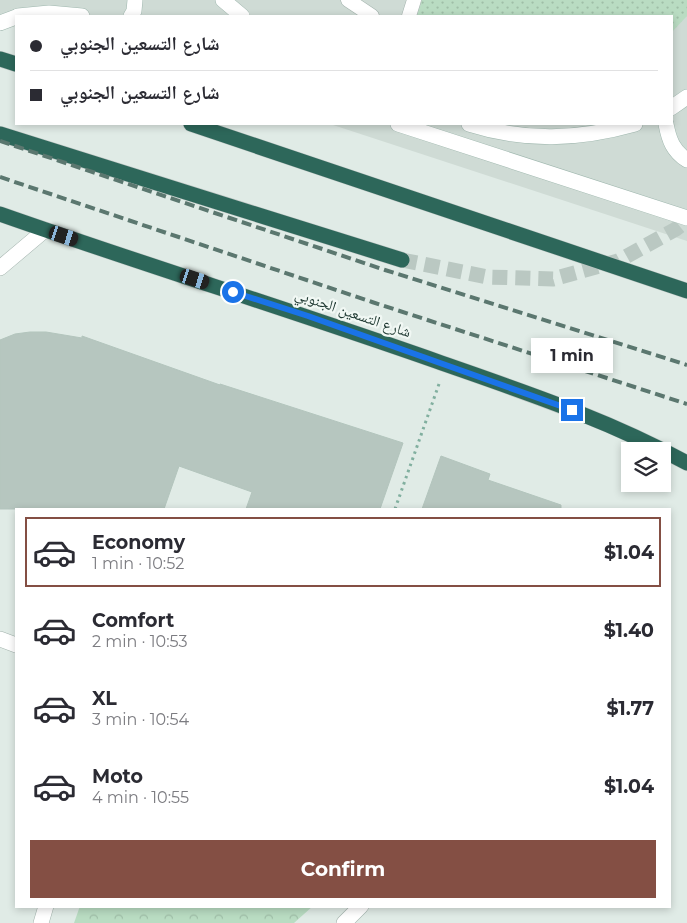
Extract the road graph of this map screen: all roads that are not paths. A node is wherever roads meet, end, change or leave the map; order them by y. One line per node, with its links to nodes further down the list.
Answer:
1 (135, 0): 7 (street)
2 (348, 0): 9 (lane)
3 (414, 0): 10 (lane)
4 (225, 1): 8 (street)
5 (28, 15): 6 (street)
6 (71, 15)
7 (132, 15)
8 (241, 15)
9 (370, 15)
10 (409, 15)
11 (15, 17): 12 (street)
12 (0, 23)
13 (0, 59): 14 (highway)
14 (15, 64)
15 (687, 97): 16 (street)
16 (673, 107)
17 (194, 125): 29 (highway)
18 (401, 125): 25 (street)
19 (472, 125): 20 (street)
20 (631, 125)
21 (666, 125): 23 (street)
22 (0, 134): 27 (highway)
23 (687, 160)
24 (0, 214): 26 (highway, شارع التسعين الجنوبي)
25 (687, 218)
26 (45, 230): 28 (street); 30 (highway, شارع التسعين الجنوبي)
27 (402, 260)
28 (0, 268)
29 (687, 291)
30 (647, 442)
31 (671, 452): 32 (highway)
32 (687, 452)
33 (671, 454): 34 (highway, شارع التسعين الجنوبي)
34 (687, 463)
35 (0, 638): 36 (street)
36 (15, 645)
37 (45, 908): 39 (street)
38 (358, 908): 40 (street)
39 (41, 923)
40 (344, 923)

